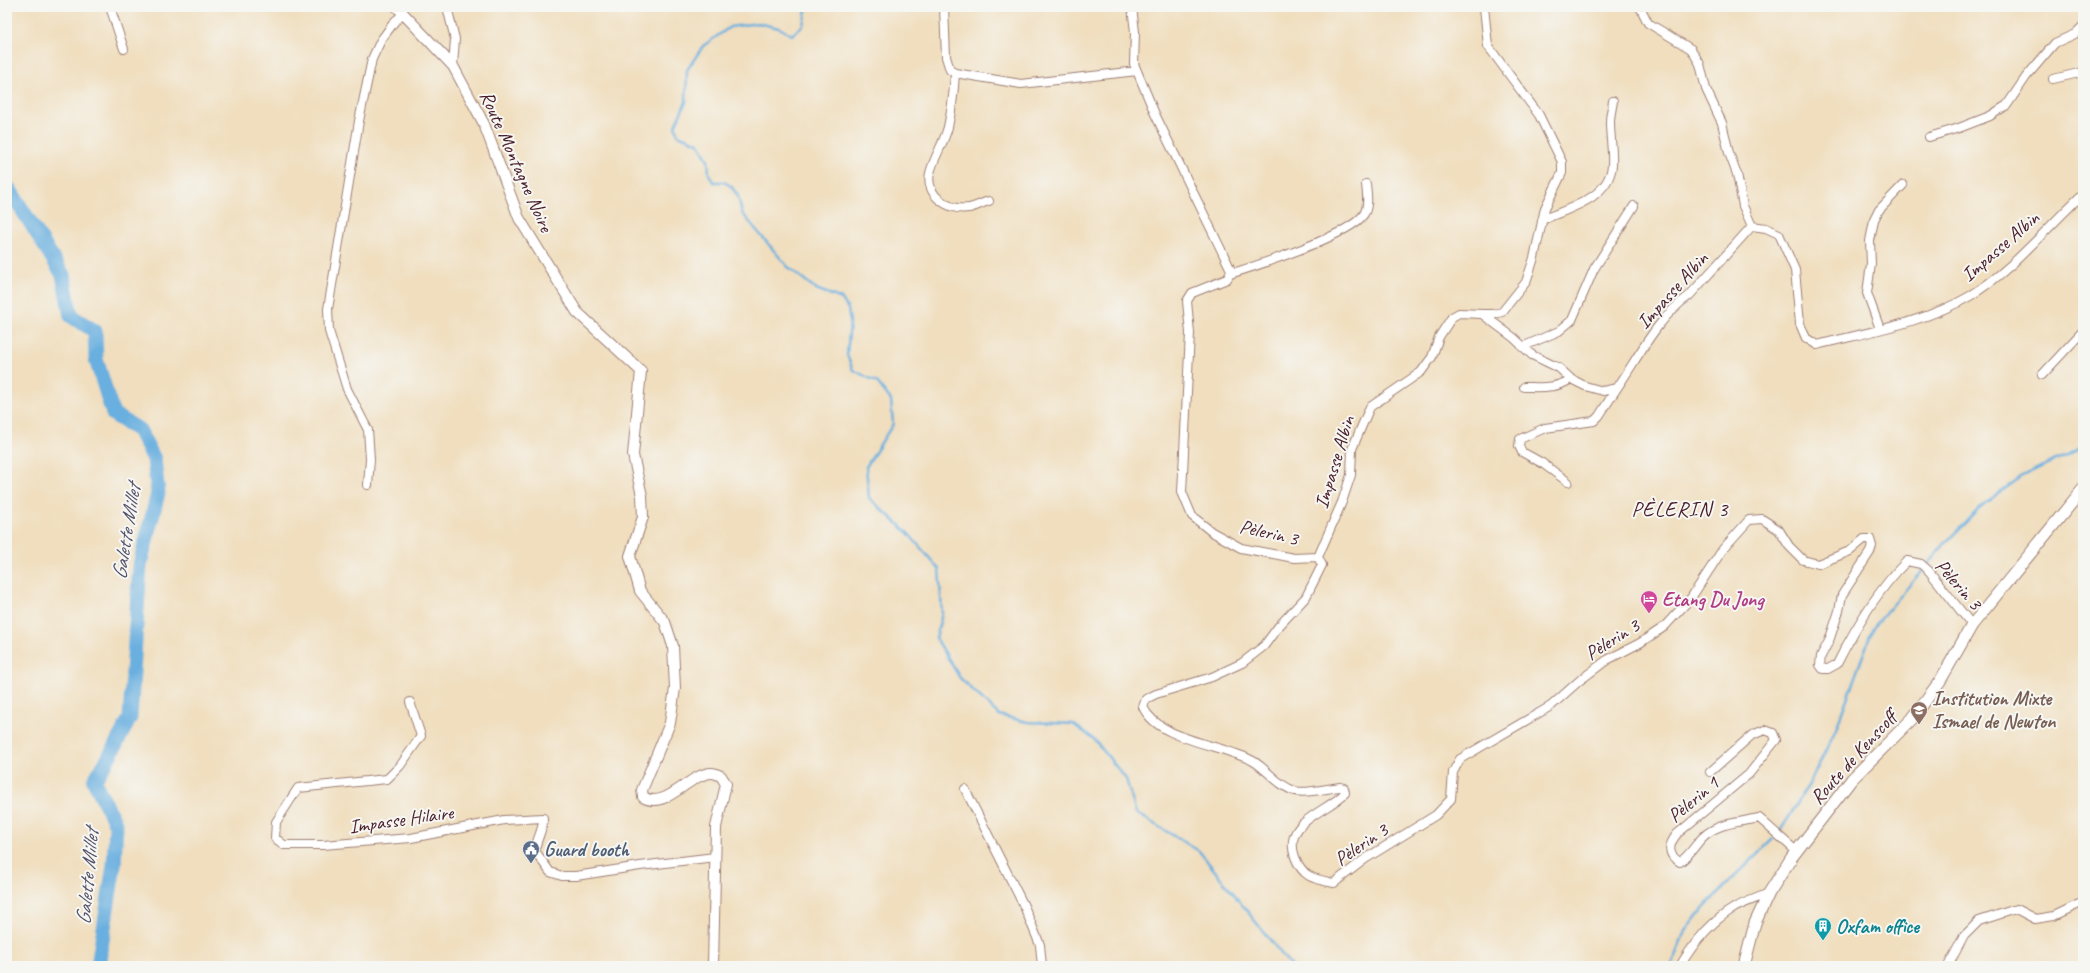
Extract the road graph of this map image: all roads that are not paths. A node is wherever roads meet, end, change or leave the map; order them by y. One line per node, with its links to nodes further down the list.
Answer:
1 (110, 7): 9 (street)
2 (447, 7): 10 (street)
3 (944, 7): 13 (street)
4 (1132, 7): 11 (street)
5 (1484, 7): 22 (street, Impasse Albin)
6 (1640, 7): 23 (street)
7 (400, 11): 10 (street, Route Montagne Noire); 34 (street)
8 (2083, 26): 16 (street)
9 (124, 48)
10 (453, 66): 42 (street, Route Montagne Noire)
11 (1137, 71): 13 (street); 24 (street)
12 (2083, 72): 14 (street)
13 (955, 73): 20 (street)
14 (2053, 79)
15 (1613, 101): 22 (street)
16 (1929, 137)
17 (1366, 184): 24 (street, Pèlerin 3)
18 (1903, 185): 26 (street)
19 (2083, 194): 26 (street, Impasse Albin)
20 (989, 201)
21 (1634, 206): 28 (street)
22 (1542, 220): 25 (street, Impasse Albin)
23 (1752, 226): 26 (street, Impasse Albin); 32 (street, Impasse Albin)
24 (1230, 274): 36 (street, Pèlerin 3)
25 (1482, 314): 28 (street); 36 (street, Impasse Albin)
26 (1880, 329)
27 (2083, 331): 29 (street)
28 (1522, 347): 30 (street)
29 (2042, 375)
30 (1570, 379): 31 (street); 32 (street)
31 (1524, 387)
32 (1617, 388): 33 (street, Impasse Albin)
33 (1568, 482)
34 (368, 485)
35 (2083, 489): 37 (main road, Route de Kenscoff)
36 (1318, 557): 37 (street, Pèlerin 3)
37 (1972, 625): 41 (main road, Route de Kenscoff)
38 (410, 702): 42 (street, Impasse Hilaire)
39 (1710, 772): 41 (street, Pèlerin 1)
40 (965, 788): 46 (street)
41 (1796, 851): 43 (main road, Route de Kenscoff)
42 (715, 857): 45 (street, Route Montagne Noire)
43 (1769, 893): 47 (street); 48 (main road, Route de Kenscoff)
44 (2083, 902): 49 (street)
45 (713, 966)
46 (1042, 966)
47 (1680, 966)
48 (1744, 966)
49 (1948, 966)

